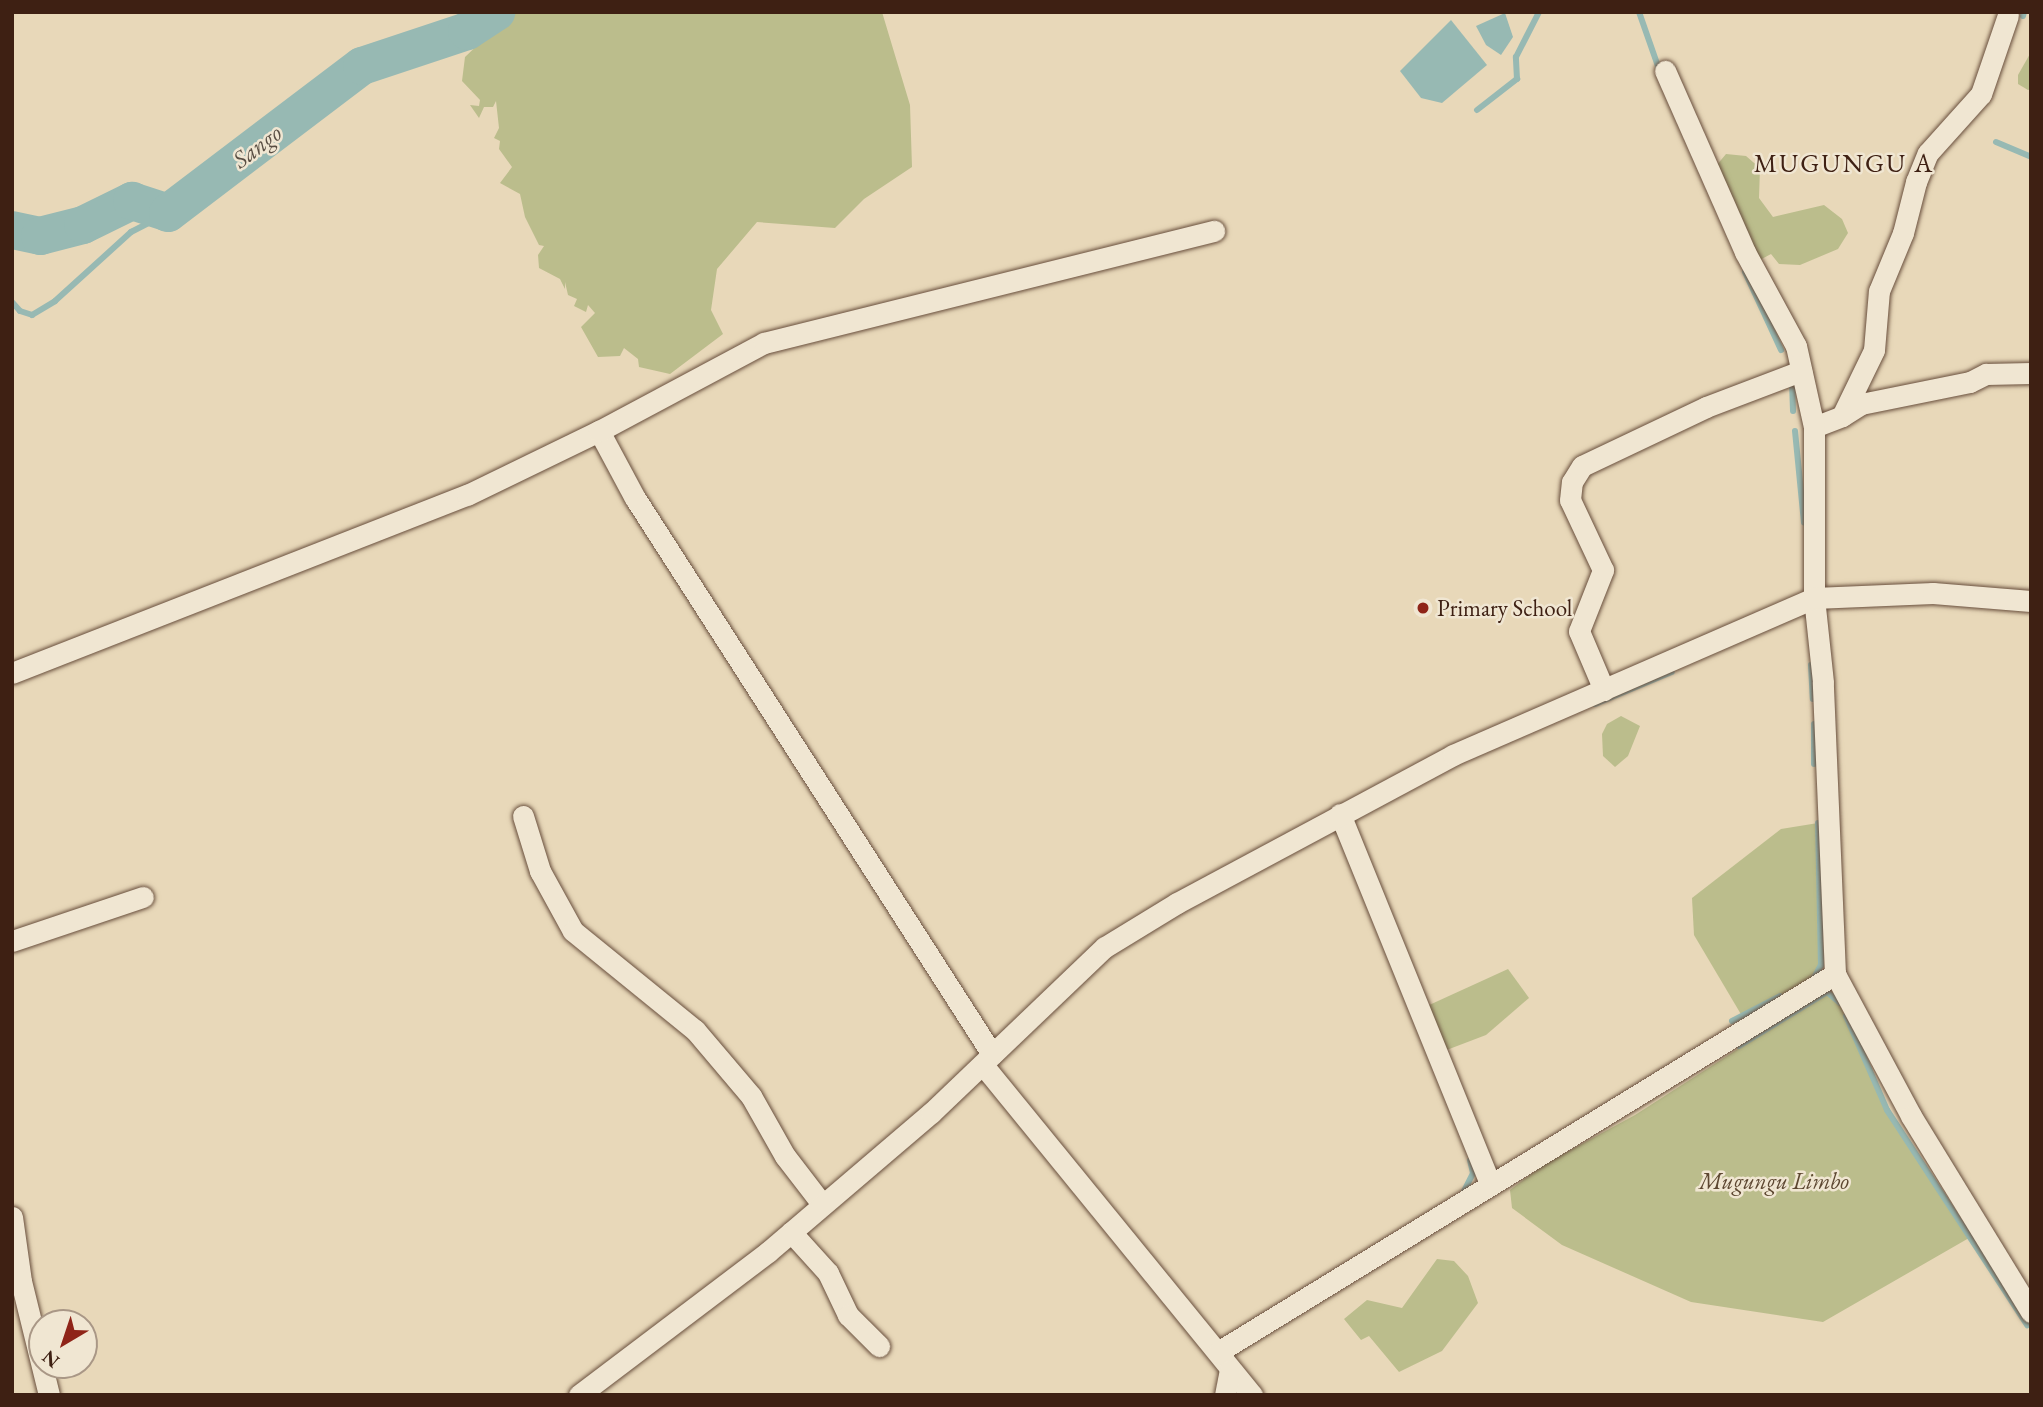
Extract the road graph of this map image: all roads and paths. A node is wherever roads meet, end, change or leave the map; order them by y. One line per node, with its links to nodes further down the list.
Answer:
1 (2008, 15): 6 (street)
2 (1665, 71): 4 (street)
3 (1214, 231): 8 (street)
4 (1801, 372): 7 (street); 12 (street)
5 (2031, 373): 6 (street)
6 (1842, 416): 7 (street)
7 (1814, 428): 9 (street)
8 (599, 432): 11 (street); 18 (street)
9 (1814, 598): 10 (street); 12 (street); 17 (street)
10 (2031, 601)
11 (12, 673)
12 (1604, 690): 13 (street)
13 (1340, 814): 18 (street); 19 (street)
14 (523, 816): 20 (street)
15 (143, 897): 16 (street)
16 (12, 941)
17 (1835, 974): 19 (street); 24 (street)
18 (987, 1060): 20 (street); 26 (street)
19 (1490, 1184): 26 (street)
20 (822, 1204): 22 (street)
21 (12, 1217): 23 (street)
22 (791, 1232): 25 (street); 28 (street)
23 (16, 1283): 27 (street)
24 (2031, 1312)
25 (879, 1346)
26 (1224, 1361): 29 (street); 30 (street)
27 (49, 1395)
28 (579, 1395)
29 (1225, 1395)
30 (1252, 1395)

